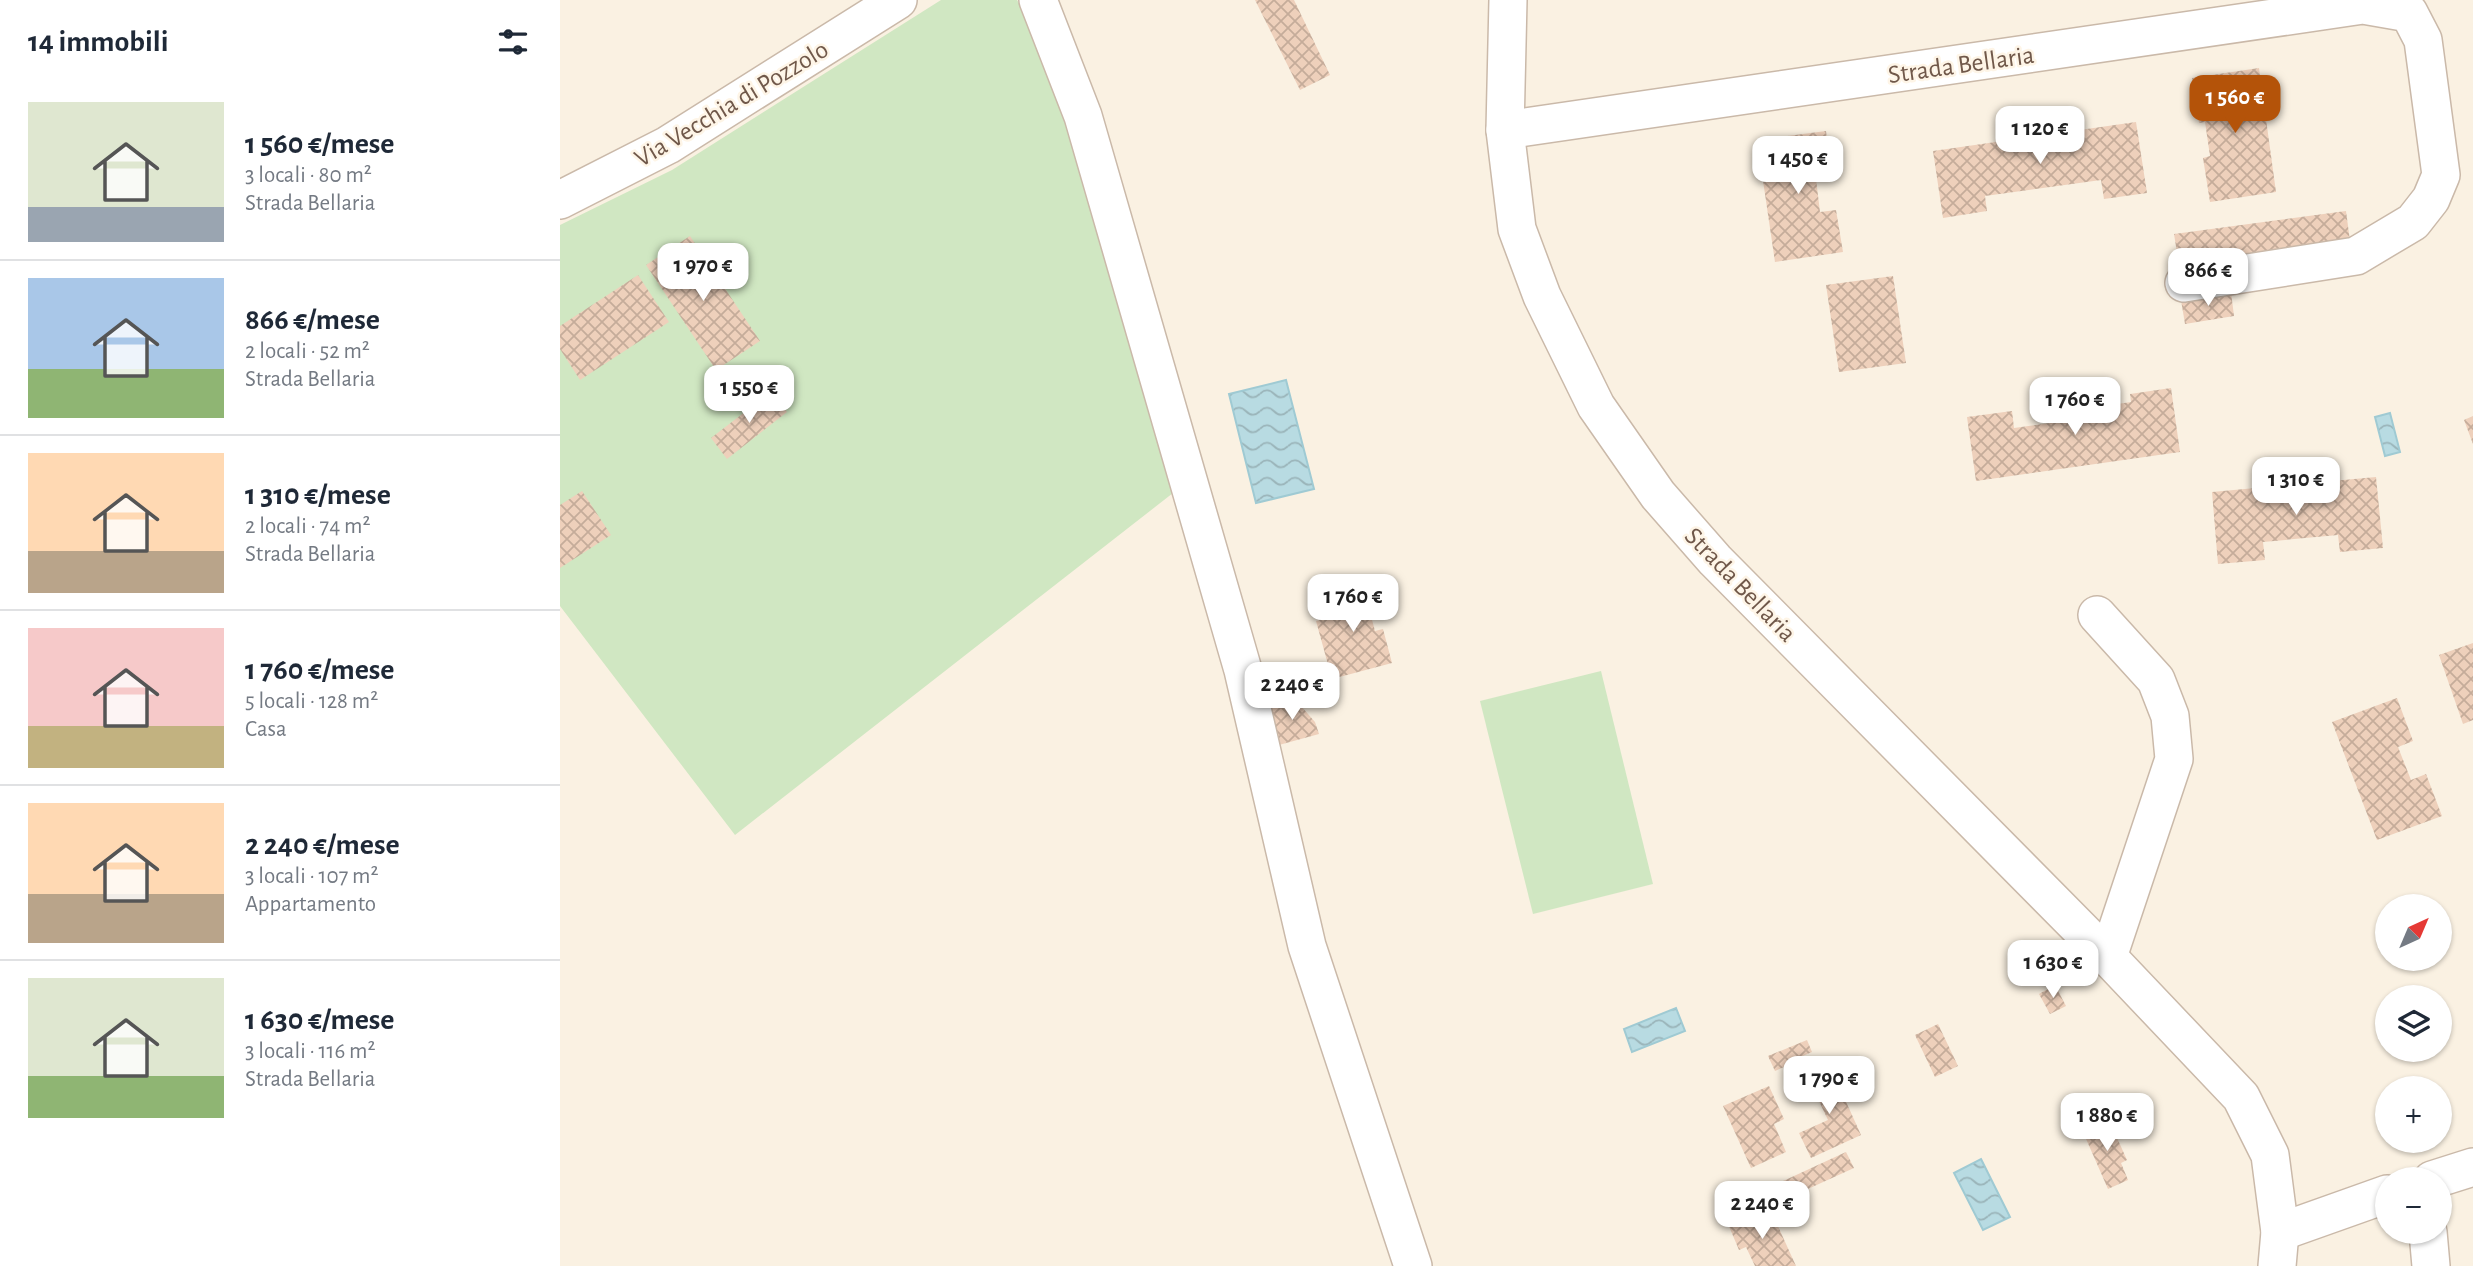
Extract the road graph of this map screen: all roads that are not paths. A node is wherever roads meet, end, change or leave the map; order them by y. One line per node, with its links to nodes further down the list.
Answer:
1 (898, 0): 6 (street, Via Vecchia di Pozzolo)
2 (1038, 0): 15 (street)
3 (1508, 0): 5 (street, Strada Bellaria)
4 (2249, 11): 5 (street, Strada Bellaria); 7 (street, Strada Bellaria)
5 (1504, 130): 9 (street, Strada Bellaria)
6 (560, 200)
7 (2184, 283)
8 (2097, 615): 9 (street)
9 (2108, 957): 14 (street, Strada Bellaria)
10 (2473, 1167): 11 (street)
11 (2452, 1174)
12 (2375, 1201): 14 (street, Strada Bellaria)
13 (2429, 1244): 16 (street)
14 (2278, 1249)
15 (1413, 1266)
16 (2431, 1266)

